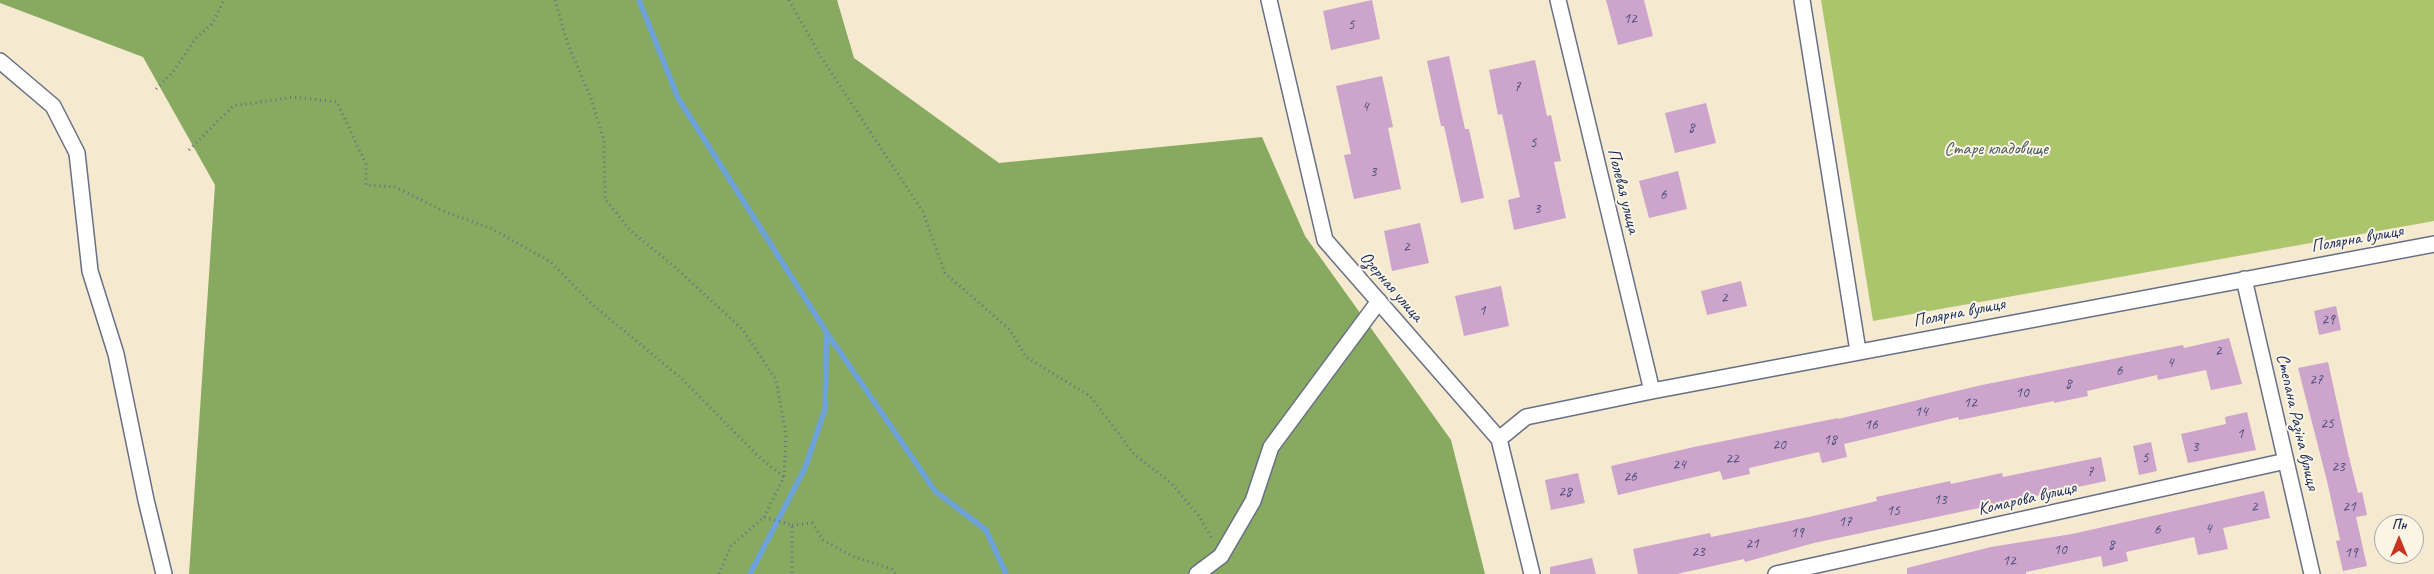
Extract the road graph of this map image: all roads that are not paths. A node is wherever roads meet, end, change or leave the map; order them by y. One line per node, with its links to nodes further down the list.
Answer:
1 (1269, 0): 7 (street, Озерная улица)
2 (1558, 0): 9 (street, Полевая улица)
3 (1802, 0): 8 (street)
4 (0, 62): 12 (street)
5 (2434, 244): 6 (street, Полярна вулиця)
6 (2244, 278): 8 (street, Полярна вулиця); 11 (street, Степана Разіна вулиця)
7 (1379, 301): 10 (street, Озерная улица); 13 (street)
8 (1858, 351): 9 (street, Полярна вулиця)
9 (1652, 391): 10 (street, Полярна вулиця)
10 (1499, 439): 14 (street, Озерная улица)
11 (2286, 460): 15 (street, Комарова вулиця); 16 (street, Степана Разіна вулиця)
12 (164, 574)
13 (1197, 574)
14 (1532, 574)
15 (1776, 574)
16 (2312, 574)

